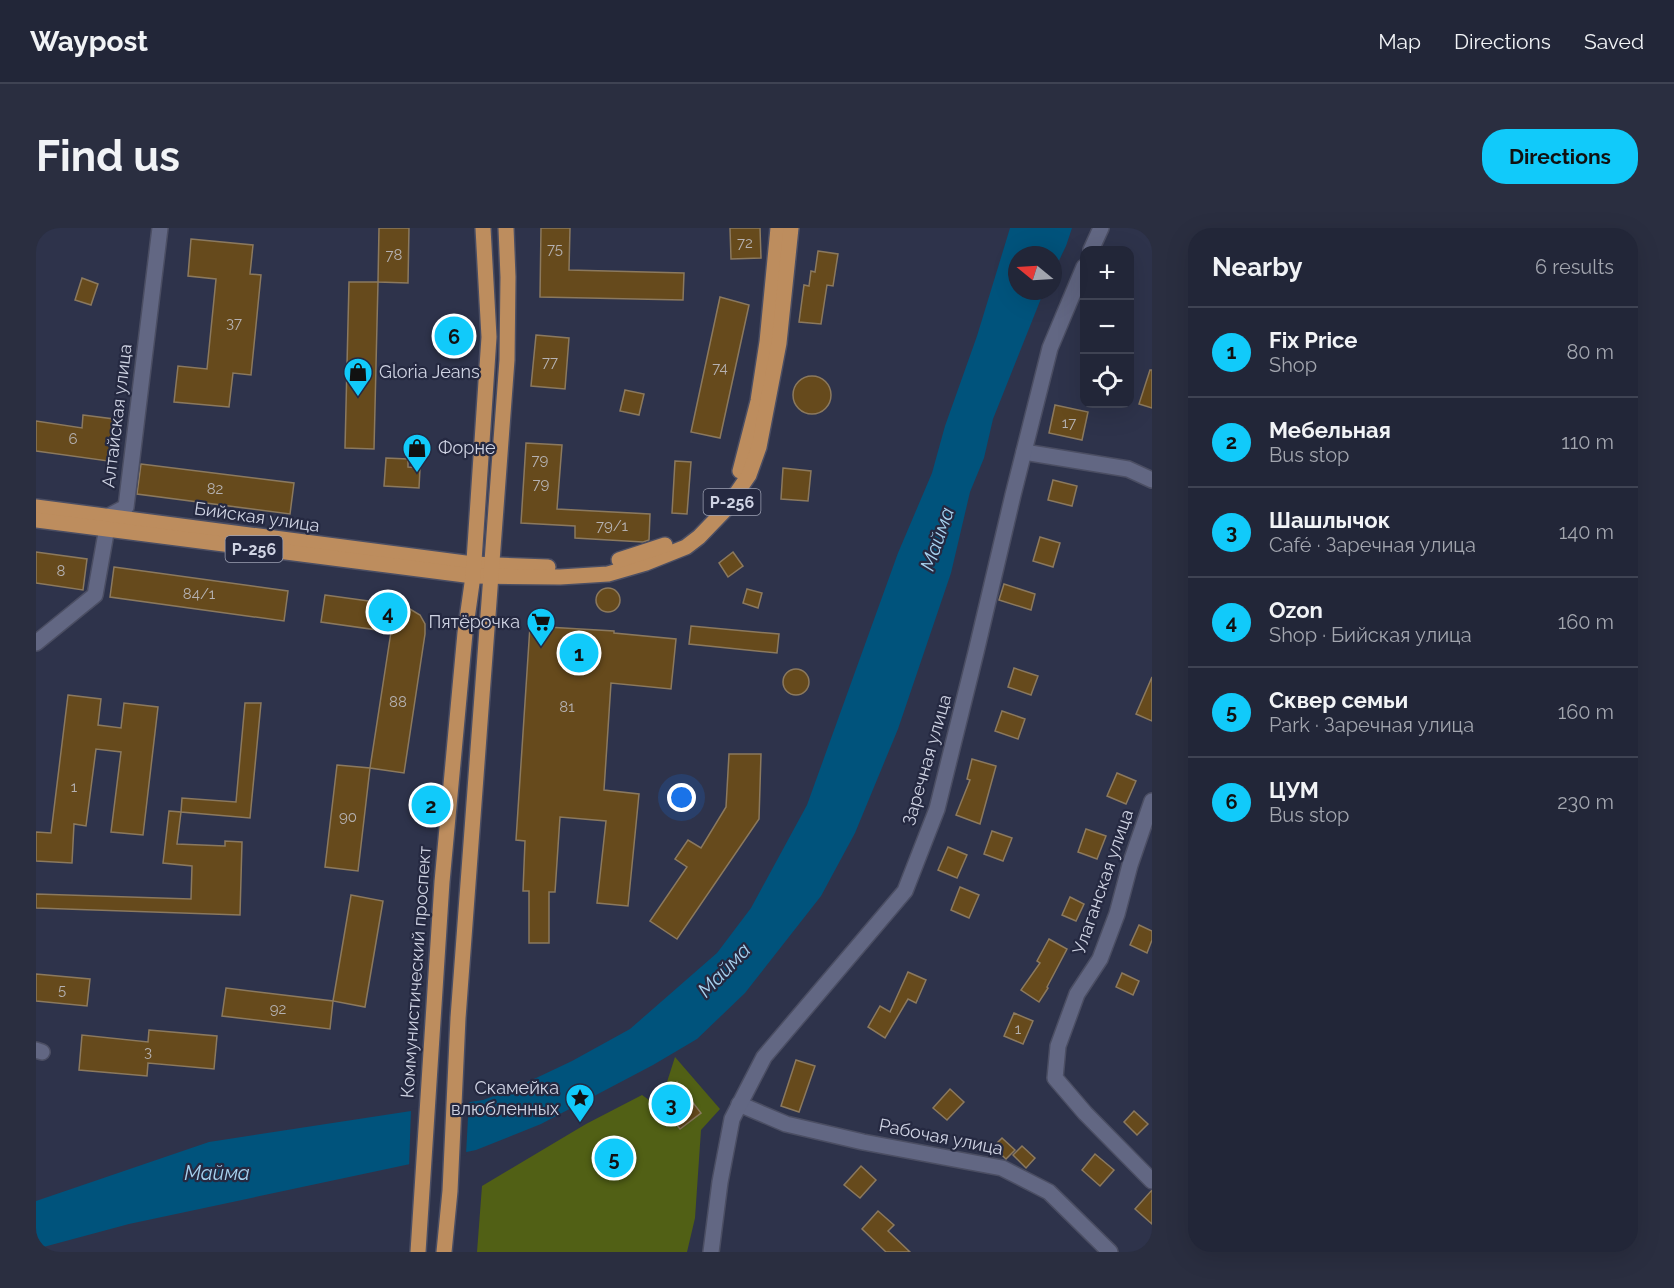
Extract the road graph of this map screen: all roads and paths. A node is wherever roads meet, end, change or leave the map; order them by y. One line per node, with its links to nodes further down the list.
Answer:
1 (159, 228): 13 (street, Алтайская улица)
2 (483, 228): 14 (main road, Коммунистический проспект)
3 (506, 228): 15 (main road)
4 (778, 228): 15 (main road, Р-256)
5 (791, 228): 15 (main road, Р-256)
6 (1101, 228): 7 (street)
7 (1093, 246)
8 (1080, 277): 9 (street, Заречная улица)
9 (1024, 452): 10 (street); 18 (street, Заречная улица)
10 (1152, 480)
11 (36, 507): 13 (main road, Бийская улица / Р-256)
12 (36, 520): 13 (main road, Бийская улица / Р-256)
13 (107, 523): 14 (main road, Бийская улица / Р-256); 16 (street)
14 (473, 570): 15 (main road, Р-256); 20 (main road, Коммунистический проспект)
15 (490, 570): 21 (main road)
16 (36, 643)
17 (1152, 801): 19 (street, Улаганская улица)
18 (739, 1104): 22 (street, Заречная улица); 23 (street, Рабочая улица)
19 (1152, 1180)
20 (418, 1252)
21 (444, 1252)
22 (711, 1252)
23 (1110, 1252)

